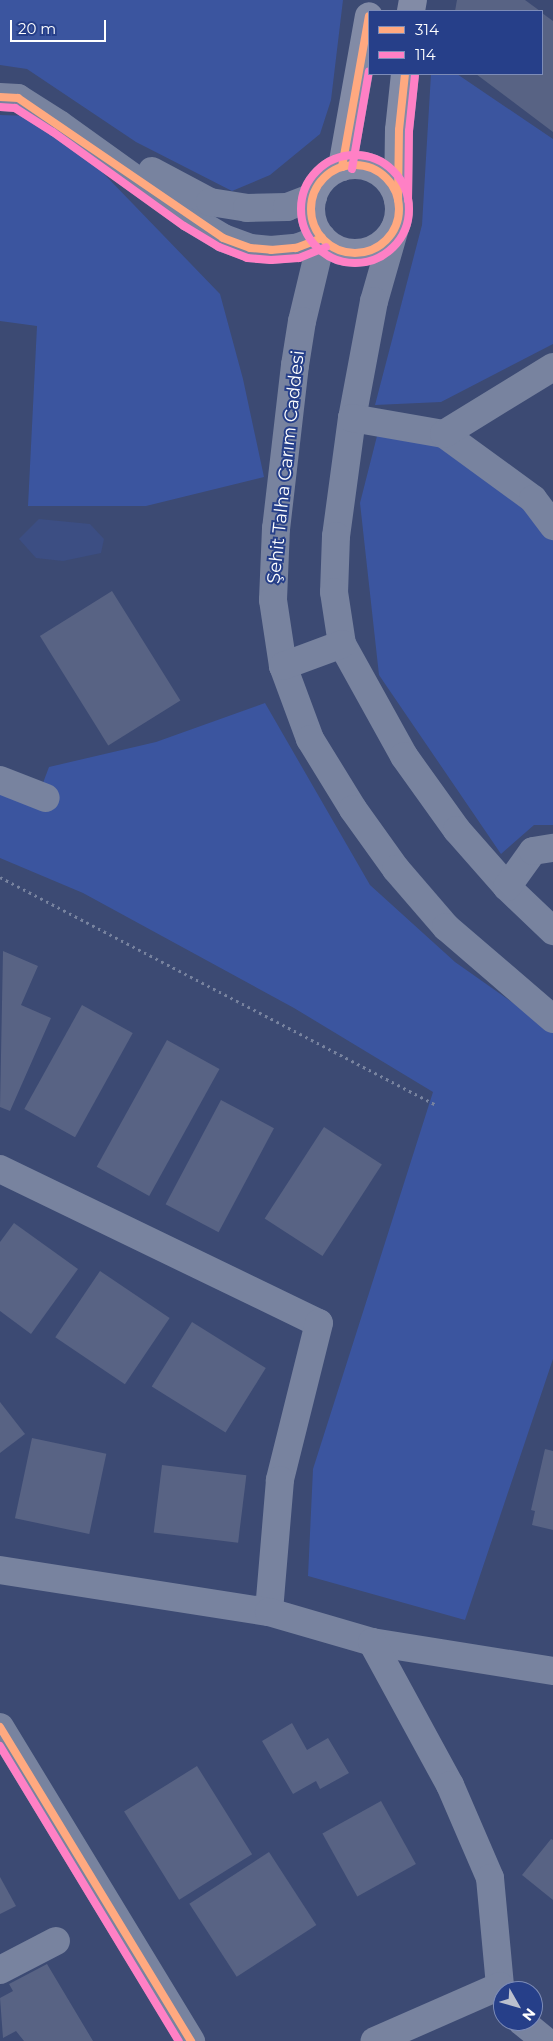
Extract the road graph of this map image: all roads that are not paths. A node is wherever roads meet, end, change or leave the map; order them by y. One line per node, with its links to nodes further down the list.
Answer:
1 (368, 22): 5 (main road)
2 (405, 75): 7 (main road)
3 (0, 83): 6 (street)
4 (0, 97): 9 (street)
5 (342, 167): 6 (main road); 7 (main road)
6 (313, 197): 9 (main road)
7 (398, 200): 8 (main road)
8 (395, 228): 9 (main road); 11 (street)
9 (322, 238): 15 (street, Şehit Talha Carım Caddesi)
10 (553, 368): 12 (street)
11 (352, 418): 12 (street); 14 (street)
12 (444, 434): 13 (street)
13 (553, 526)
14 (342, 644): 15 (street); 19 (street)
15 (283, 666): 21 (street, Şehit Talha Carım Caddesi)
16 (0, 780): 17 (street)
17 (46, 798)
18 (553, 848): 19 (street)
19 (507, 887): 20 (street)
20 (553, 931)
21 (553, 1019)
22 (0, 1169): 24 (street)
23 (0, 1570): 24 (street)
24 (269, 1612): 25 (street)
25 (372, 1642): 26 (street); 30 (street)
26 (553, 1671)
27 (0, 1727): 33 (street)
28 (56, 1941): 29 (street)
29 (0, 1970)
30 (500, 1981)
31 (493, 1992): 34 (street)
32 (534, 2031): 35 (street)
33 (190, 2041)
34 (375, 2041)
35 (546, 2041)

